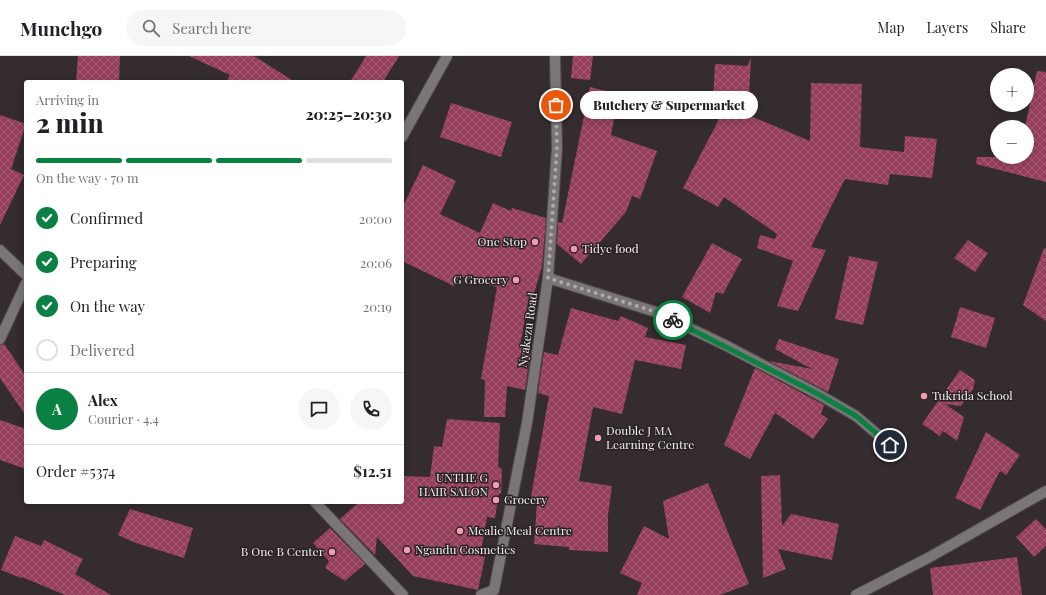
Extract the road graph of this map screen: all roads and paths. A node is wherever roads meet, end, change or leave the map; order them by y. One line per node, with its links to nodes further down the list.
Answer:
1 (448, 56): 3 (street)
2 (555, 56): 6 (street, Nyakezu Road)
3 (404, 133)
4 (0, 250): 5 (street)
5 (24, 273)
6 (548, 278): 9 (street); 12 (street, Nyakezu Road)
7 (24, 287): 8 (street)
8 (0, 339)
9 (890, 445)
10 (1046, 492): 15 (street)
11 (317, 504): 13 (street)
12 (498, 593): 14 (street, Nyakezu Road)
13 (403, 595)
14 (481, 595)
15 (856, 595)

